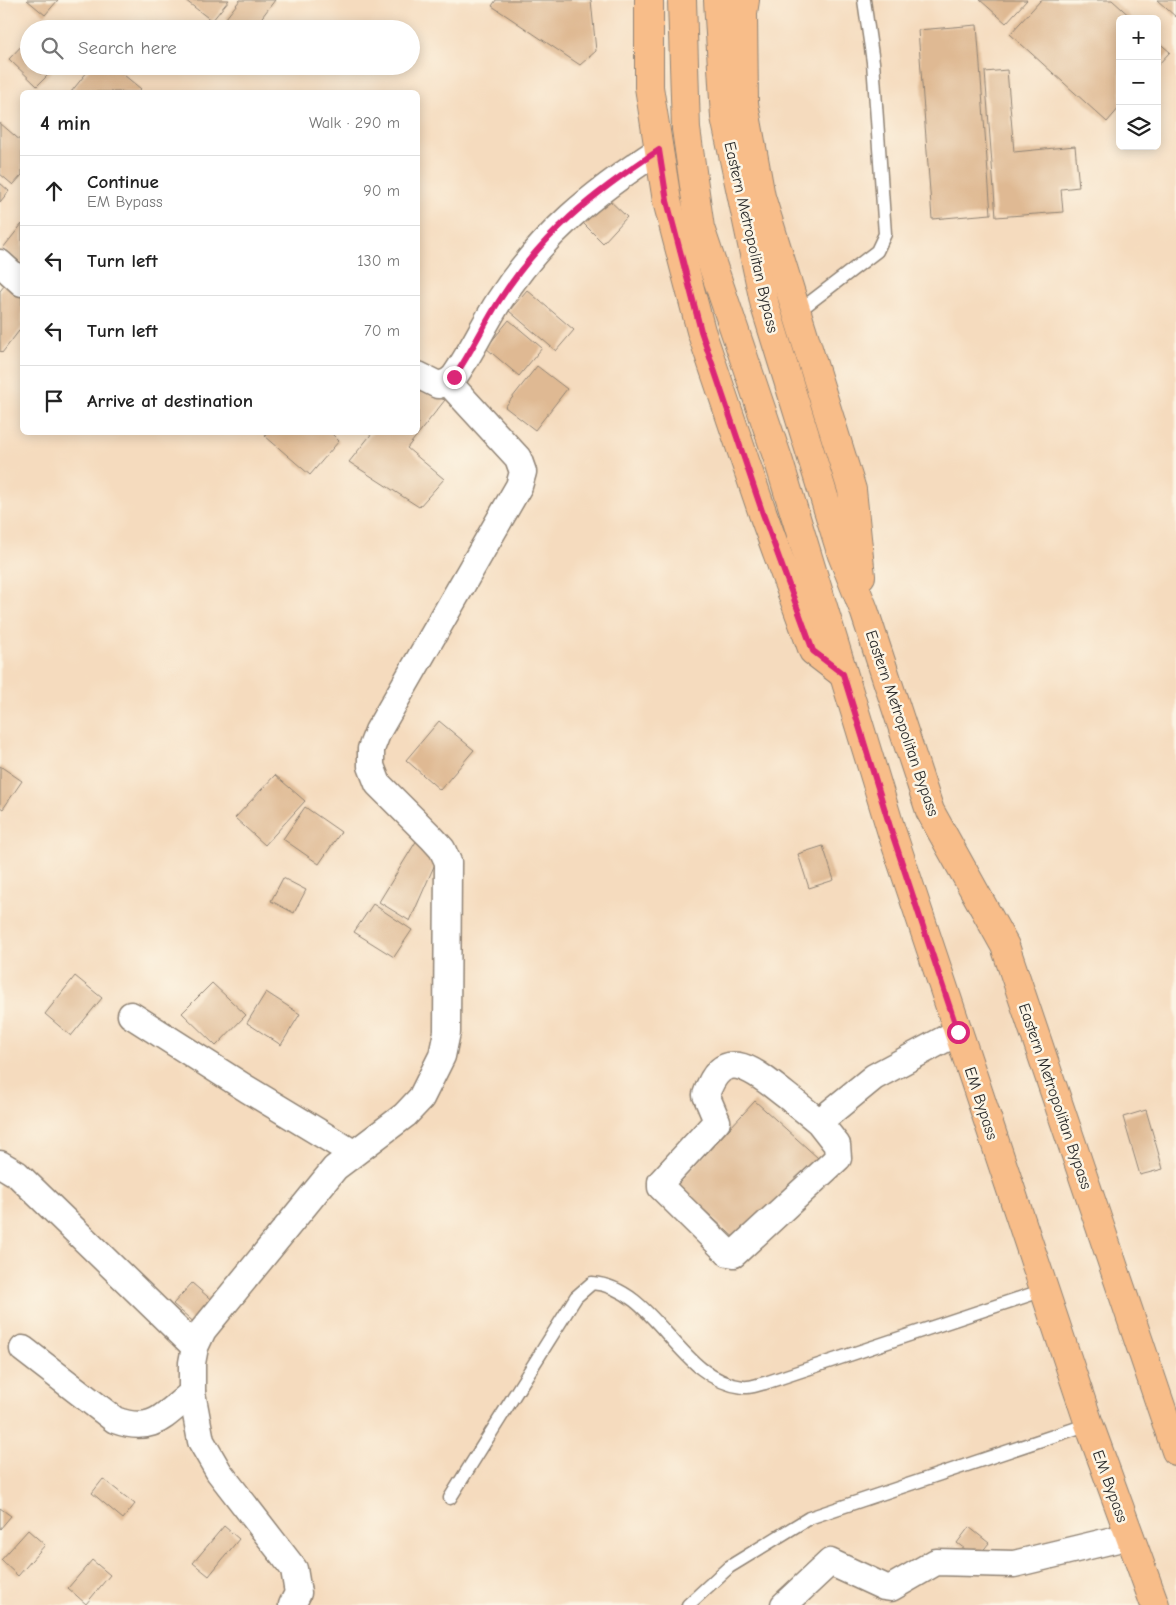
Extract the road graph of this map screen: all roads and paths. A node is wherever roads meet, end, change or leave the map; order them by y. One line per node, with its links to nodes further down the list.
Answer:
1 (649, 0): 6 (main road)
2 (682, 0): 13 (main road, EM Bypass)
3 (718, 0): 12 (main road, Eastern Metropolitan Bypass)
4 (745, 0): 9 (main road)
5 (864, 0): 9 (lane)
6 (659, 150): 11 (street); 13 (main road)
7 (0, 263): 8 (street)
8 (20, 281)
9 (796, 313): 12 (main road)
10 (420, 376): 11 (street)
11 (448, 382): 19 (street)
12 (864, 610): 14 (main road, Eastern Metropolitan Bypass)
13 (843, 674): 15 (main road, EM Bypass)
14 (930, 811): 15 (main road); 26 (main road, Eastern Metropolitan Bypass)
15 (891, 830): 17 (main road, EM Bypass)
16 (132, 1015): 19 (street)
17 (958, 1032): 18 (street); 21 (main road, EM Bypass)
18 (819, 1122): 18 (street)
19 (352, 1153): 22 (street)
20 (0, 1164): 22 (street)
21 (1044, 1290): 25 (main road, EM Bypass); 27 (lane)
22 (195, 1347): 24 (street)
23 (23, 1349): 24 (street)
24 (192, 1393): 29 (street)
25 (1089, 1424): 28 (main road, EM Bypass); 30 (lane)
26 (1176, 1452)
27 (450, 1498)
28 (1130, 1536): 31 (street); 32 (main road, EM Bypass)
29 (292, 1605)
30 (688, 1605)
31 (784, 1605)
32 (1155, 1605)

